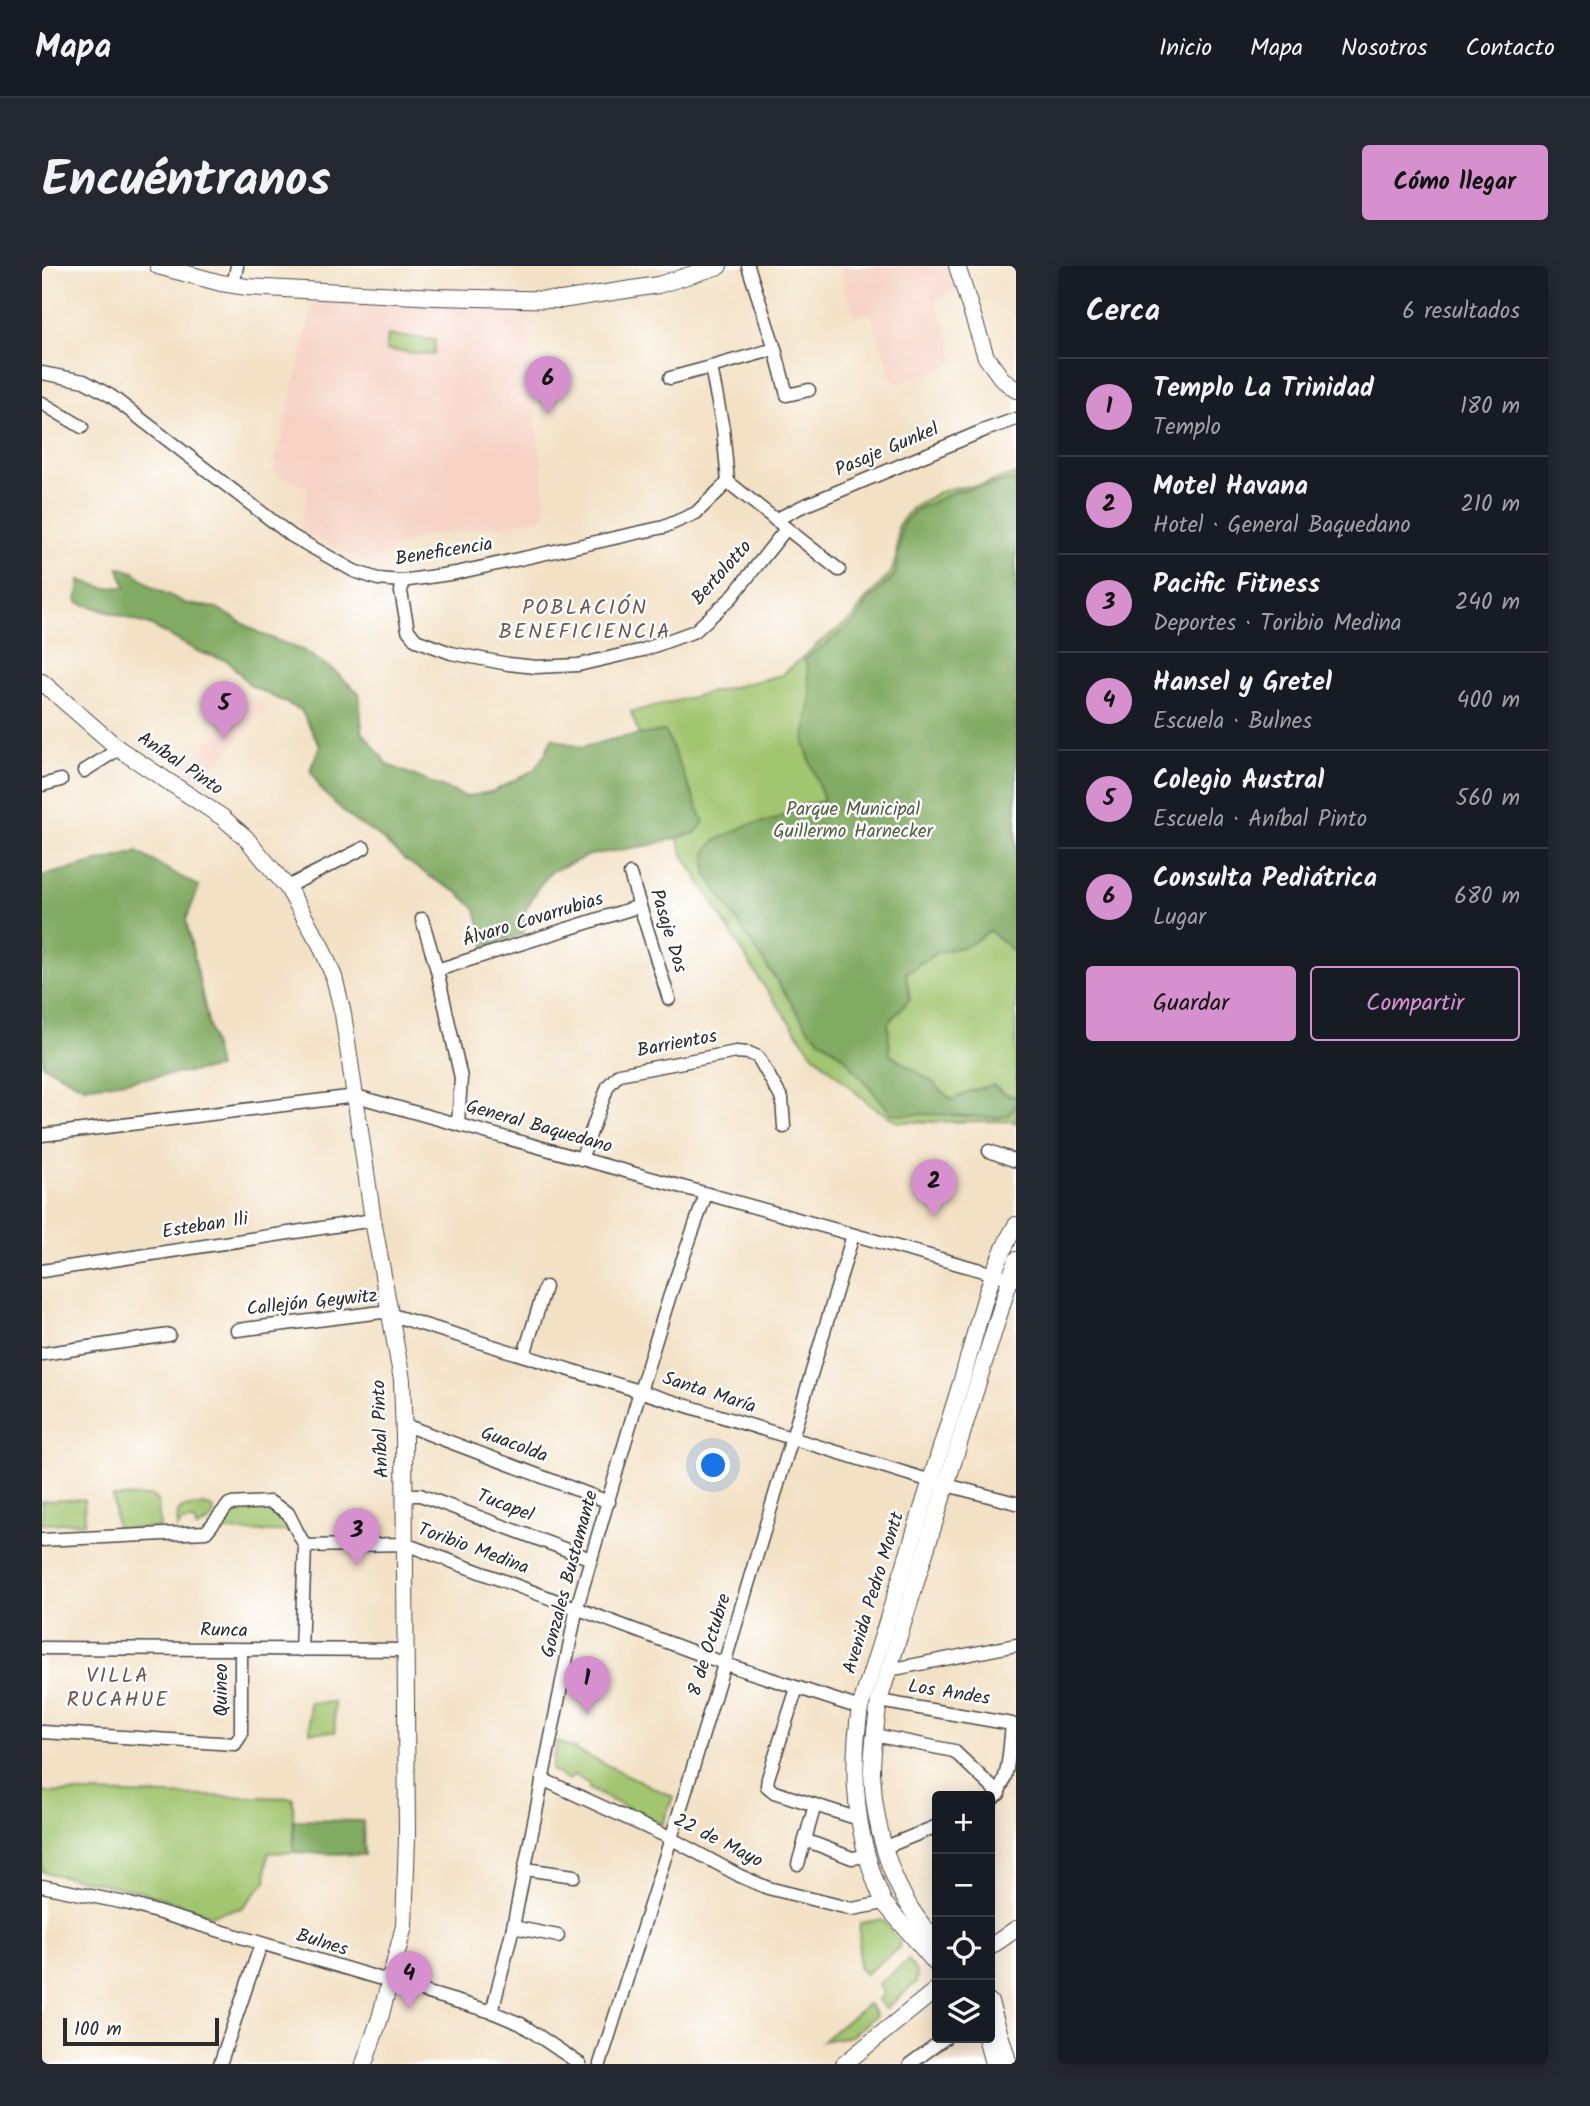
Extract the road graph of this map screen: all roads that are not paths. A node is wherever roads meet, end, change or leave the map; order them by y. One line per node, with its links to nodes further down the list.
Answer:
1 (158, 266): 7 (main road)
2 (237, 266): 7 (street)
3 (719, 266): 6 (main road)
4 (748, 266): 8 (street)
5 (957, 266): 13 (main road)
6 (693, 271): 7 (main road)
7 (233, 285)
8 (775, 349): 9 (street); 12 (street)
9 (711, 368): 11 (street); 17 (street)
10 (42, 373): 20 (street, Beneficencia)
11 (670, 378)
12 (809, 390)
13 (1016, 390)
14 (42, 403): 16 (street)
15 (1016, 419): 18 (street, Pasaje Gunkel)
16 (82, 427)
17 (728, 482): 18 (street); 20 (street, Beneficencia)
18 (780, 525): 19 (street); 20 (street, Bertolotto)
19 (839, 570)
20 (402, 581)
21 (42, 682): 22 (main road, Aníbal Pinto)
22 (120, 749): 23 (street); 28 (main road, Aníbal Pinto)
23 (84, 771)
24 (61, 780): 25 (street)
25 (42, 785)
26 (364, 848): 28 (street)
27 (630, 874): 29 (street, Pasaje Dos)
28 (287, 887): 33 (main road, Aníbal Pinto)
29 (640, 906): 31 (street, Álvaro Covarrubias); 32 (street, Pasaje Dos)
30 (422, 919): 31 (street)
31 (437, 970): 34 (street)
32 (669, 999)
33 (356, 1096): 34 (street, General Baquedano); 36 (street, General Baquedano); 41 (main road, Aníbal Pinto)
34 (458, 1125): 38 (street, General Baquedano)
35 (784, 1127): 38 (street, Barrientos)
36 (42, 1135)
37 (989, 1151): 39 (street)
38 (581, 1159): 40 (street, General Baquedano)
39 (1016, 1161)
40 (706, 1194): 43 (street, General Baquedano); 53 (street, Gonzales Bustamante)
41 (373, 1220): 45 (street, Esteban Ili); 48 (main road, Aníbal Pinto)
42 (1016, 1225): 46 (main road, Avenida Pedro Montt)
43 (853, 1235): 46 (street, General Baquedano); 55 (street, 8 de Octubre)
44 (1016, 1260): 46 (main road, Avenida Pedro Montt)
45 (42, 1271)
46 (1006, 1278): 56 (main road, Avenida Pedro Montt)
47 (545, 1287): 52 (street)
48 (391, 1316): 49 (street, Callejón Geywitz); 52 (street, Santa María); 54 (main road, Aníbal Pinto)
49 (237, 1330)
50 (169, 1335): 51 (street)
51 (42, 1354)
52 (524, 1355): 53 (street, Santa María)
53 (640, 1391): 55 (street, Santa María); 58 (street, Gonzales Bustamante)
54 (404, 1428): 57 (main road, Aníbal Pinto); 58 (street, Guacolda)
55 (791, 1439): 56 (street, Santa María); 70 (street, 8 de Octubre)
56 (939, 1484): 59 (street, Santa María); 71 (main road, Avenida Pedro Montt)
57 (405, 1495): 61 (main road, Aníbal Pinto); 63 (street, Tucapel)
58 (609, 1502): 63 (street, Gonzales Bustamante)
59 (1016, 1503)
60 (42, 1540): 62 (street)
61 (405, 1544): 62 (street, Toribio Medina); 64 (street, Toribio Medina); 68 (main road, Aníbal Pinto)
62 (305, 1546): 67 (street)
63 (590, 1559): 64 (street, Gonzales Bustamante)
64 (578, 1607): 70 (street, Toribio Medina); 78 (street, Gonzales Bustamante)
65 (1016, 1645): 71 (street)
66 (42, 1648): 69 (street, Runca)
67 (301, 1650): 68 (street, Runca); 69 (street, Runca)
68 (406, 1650): 101 (main road, Aníbal Pinto)
69 (241, 1651): 76 (street, Quineo)
70 (724, 1663): 72 (street, Toribio Medina); 84 (street, 8 de Octubre)
71 (881, 1668): 73 (main road, Avenida Pedro Montt); 74 (main road, Avenida Pedro Montt)
72 (797, 1688): 74 (street, Toribio Medina); 81 (street)
73 (879, 1701): 75 (street, Los Andes); 77 (main road, Avenida Pedro Montt)
74 (860, 1708): 82 (main road, Avenida Pedro Montt)
75 (1014, 1723): 80 (street, Los Andes)
76 (42, 1732)
77 (874, 1735): 79 (street); 86 (main road, Avenida Pedro Montt)
78 (542, 1779): 84 (street, 22 de Mayo); 89 (street, Gonzales Bustamante)
79 (989, 1791)
80 (995, 1798)
81 (815, 1805): 82 (street); 85 (street)
82 (859, 1818): 87 (main road, Avenida Pedro Montt)
83 (932, 1828): 86 (street)
84 (672, 1839): 92 (street, 22 de Mayo); 111 (street, 8 de Octubre)
85 (805, 1840): 87 (street); 88 (street)
86 (886, 1847): 98 (main road, Avenida Pedro Montt)
87 (868, 1856): 92 (main road, Avenida Pedro Montt)
88 (798, 1864)
89 (525, 1869): 90 (street); 93 (street, Gonzales Bustamante)
90 (574, 1876)
91 (42, 1886): 96 (street, Bulnes)
92 (884, 1903): 100 (main road, Avenida Pedro Montt)
93 (513, 1927): 95 (street); 104 (street, Gonzales Bustamante)
94 (1012, 1932): 97 (main road); 99 (main road)
95 (558, 1936)
96 (261, 1944): 101 (street, Bulnes); 108 (street)
97 (995, 1944)
98 (932, 1950)
99 (995, 1951)
100 (932, 1952)
101 (390, 1981): 104 (street, Bulnes); 109 (main road, Aníbal Pinto)
102 (932, 1996): 112 (main road)
103 (932, 1997): 113 (main road)
104 (492, 2012): 110 (street, Bulnes)
105 (995, 2018): 116 (main road)
106 (938, 2043): 114 (street)
107 (987, 2043): 115 (main road)
108 (220, 2064)
109 (364, 2064)
110 (580, 2064)
111 (600, 2064)
112 (844, 2064)
113 (857, 2064)
114 (910, 2064)
115 (993, 2064)
116 (1009, 2064)

